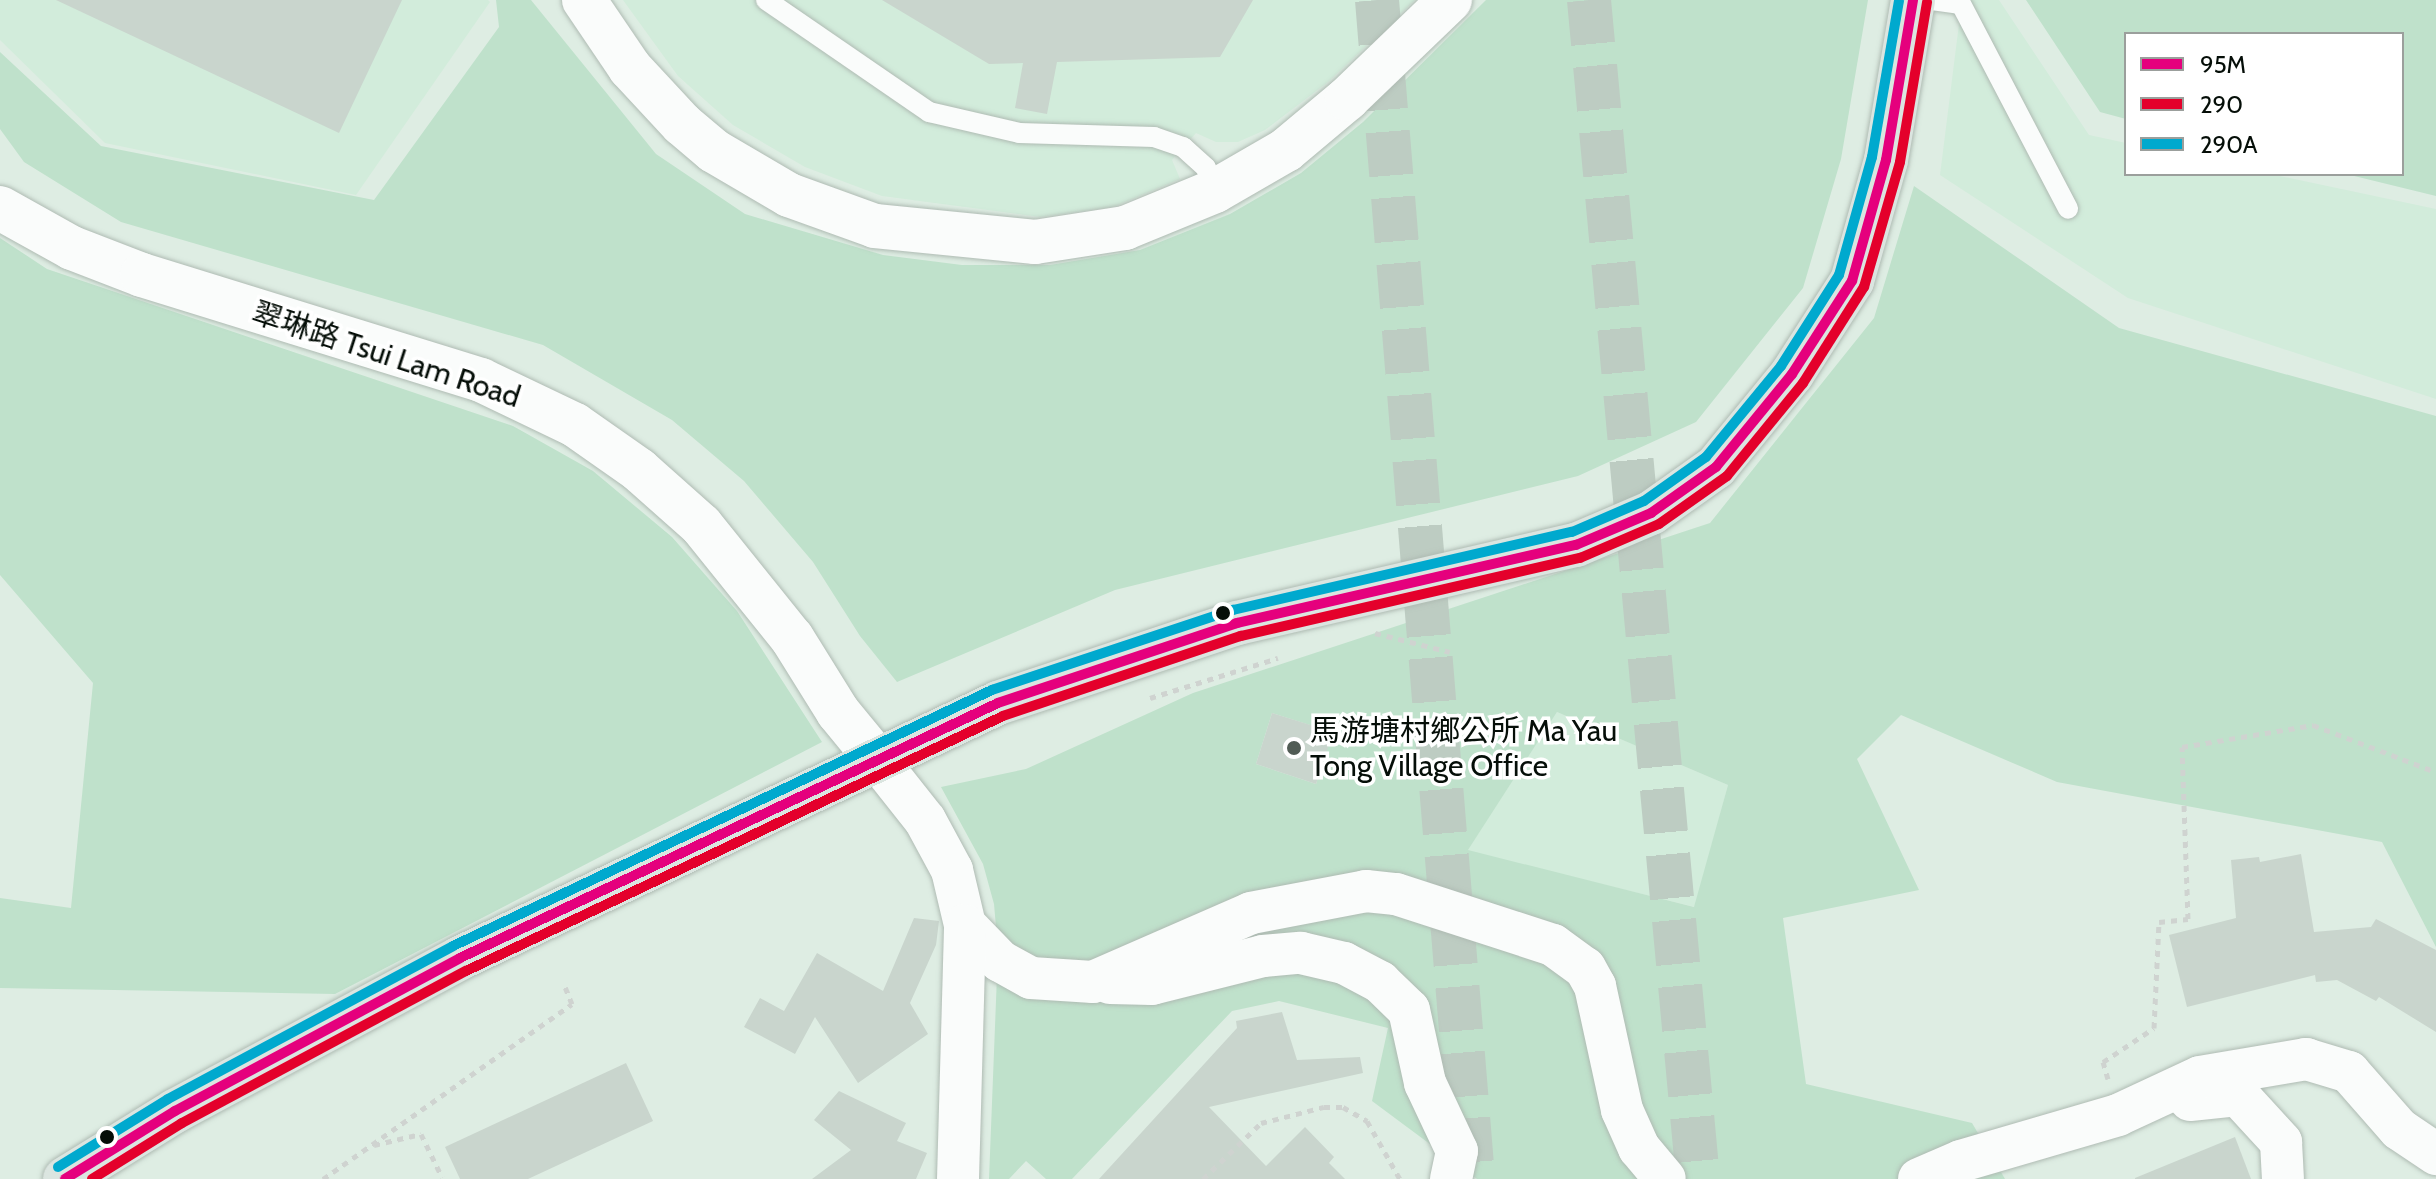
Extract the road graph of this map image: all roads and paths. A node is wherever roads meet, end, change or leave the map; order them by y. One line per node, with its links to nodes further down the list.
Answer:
1 (584, 0): 6 (street)
2 (766, 0): 6 (lane)
3 (1450, 0): 6 (street)
4 (1913, 0): 13 (main road)
5 (1932, 0): 8 (lane)
6 (1215, 191)
7 (0, 208): 13 (street, 翠琳路 Tsui Lam Road)
8 (2068, 209)
9 (1366, 631): 10 (path)
10 (1450, 652)
11 (1290, 654): 12 (path)
12 (1137, 702)
13 (875, 757): 15 (street); 22 (main road)
14 (2436, 772): 18 (path)
15 (965, 925): 16 (street); 24 (street)
16 (1093, 982): 27 (street); 28 (street)
17 (565, 987): 19 (path)
18 (2118, 1115): 20 (street); 29 (street); 30 (street)
19 (369, 1146): 21 (path); 23 (path)
20 (2436, 1154)
21 (442, 1177)
22 (65, 1179)
23 (323, 1179)
24 (958, 1179)
25 (1203, 1179): 26 (path)
26 (1400, 1179)
27 (1451, 1179)
28 (1665, 1179)
29 (1919, 1179)
30 (2283, 1179)

